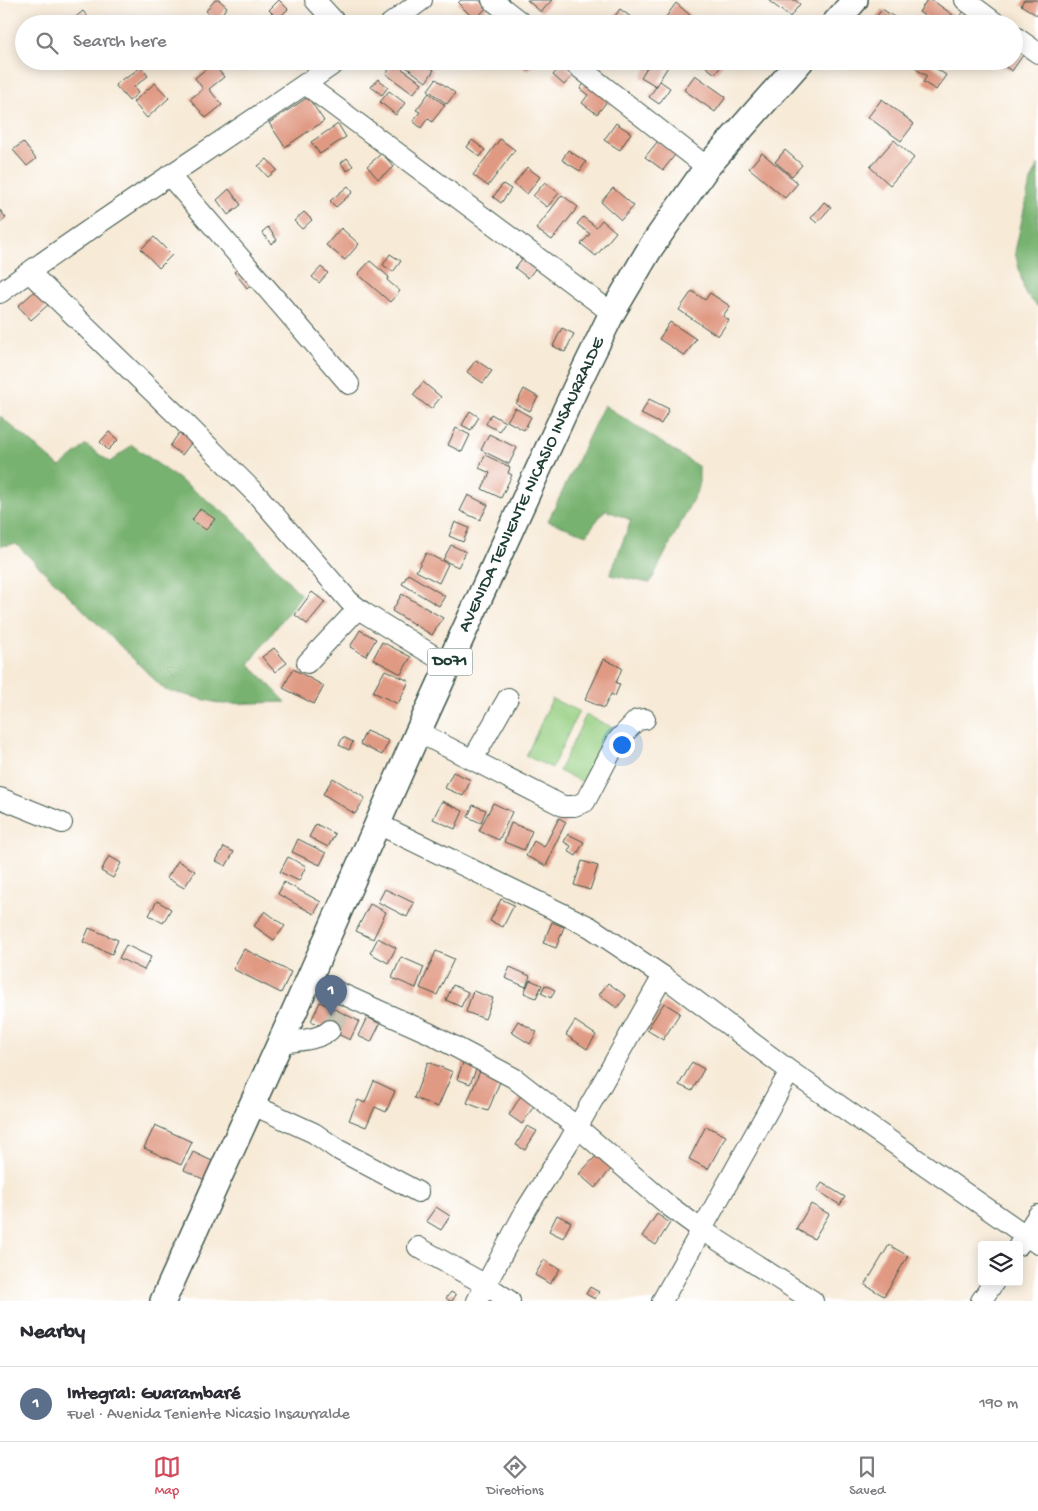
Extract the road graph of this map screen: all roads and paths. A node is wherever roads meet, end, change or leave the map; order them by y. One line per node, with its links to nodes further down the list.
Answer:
1 (315, 0): 6 (street)
2 (422, 0): 7 (street)
3 (492, 0): 8 (street)
4 (855, 0): 9 (main road)
5 (964, 0): 10 (street)
6 (329, 15)
7 (402, 15)
8 (511, 15)
9 (842, 15)
10 (985, 15)
11 (1023, 43): 12 (street)
12 (1038, 54)
13 (325, 70): 16 (street)
14 (583, 70): 17 (street)
15 (793, 70): 17 (main road, AVENIDA TENIENTE NICASIO INSAURRALDE / D071)
16 (305, 84): 18 (street); 21 (street)
17 (707, 167): 21 (main road, AVENIDA TENIENTE NICASIO INSAURRALDE / D071)
18 (169, 175): 19 (street); 22 (street)
19 (28, 272): 20 (street); 23 (street)
20 (0, 293)
21 (612, 313): 25 (main road, AVENIDA TENIENTE NICASIO INSAURRALDE / D071)
22 (349, 384)
23 (356, 607): 24 (street); 25 (street)
24 (307, 663)
25 (449, 665): 28 (main road, AVENIDA TENIENTE NICASIO INSAURRALDE / D071)
26 (508, 698): 29 (street)
27 (645, 719): 29 (street)
28 (418, 732): 29 (street); 32 (main road, AVENIDA TENIENTE NICASIO INSAURRALDE / D071)
29 (472, 759)
30 (0, 798): 31 (street)
31 (62, 822)
32 (378, 824): 33 (street); 34 (main road, AVENIDA TENIENTE NICASIO INSAURRALDE / D071)
33 (663, 976): 37 (street); 39 (street)
34 (309, 979): 36 (main road, AVENIDA TENIENTE NICASIO INSAURRALDE / D071); 39 (street)
35 (330, 1030): 36 (street)
36 (280, 1043): 38 (main road, AVENIDA TENIENTE NICASIO INSAURRALDE / D071)
37 (790, 1071): 42 (street); 43 (street)
38 (251, 1104): 40 (street); 47 (main road, AVENIDA TENIENTE NICASIO INSAURRALDE / D071)
39 (577, 1128): 42 (street); 46 (street)
40 (418, 1192)
41 (1038, 1216): 43 (street)
42 (702, 1230): 49 (street); 50 (street)
43 (1028, 1242)
44 (418, 1247): 46 (street)
45 (991, 1286): 51 (street)
46 (482, 1293): 48 (street)
47 (163, 1301)
48 (510, 1301)
49 (662, 1301)
50 (814, 1301)
51 (981, 1301)

